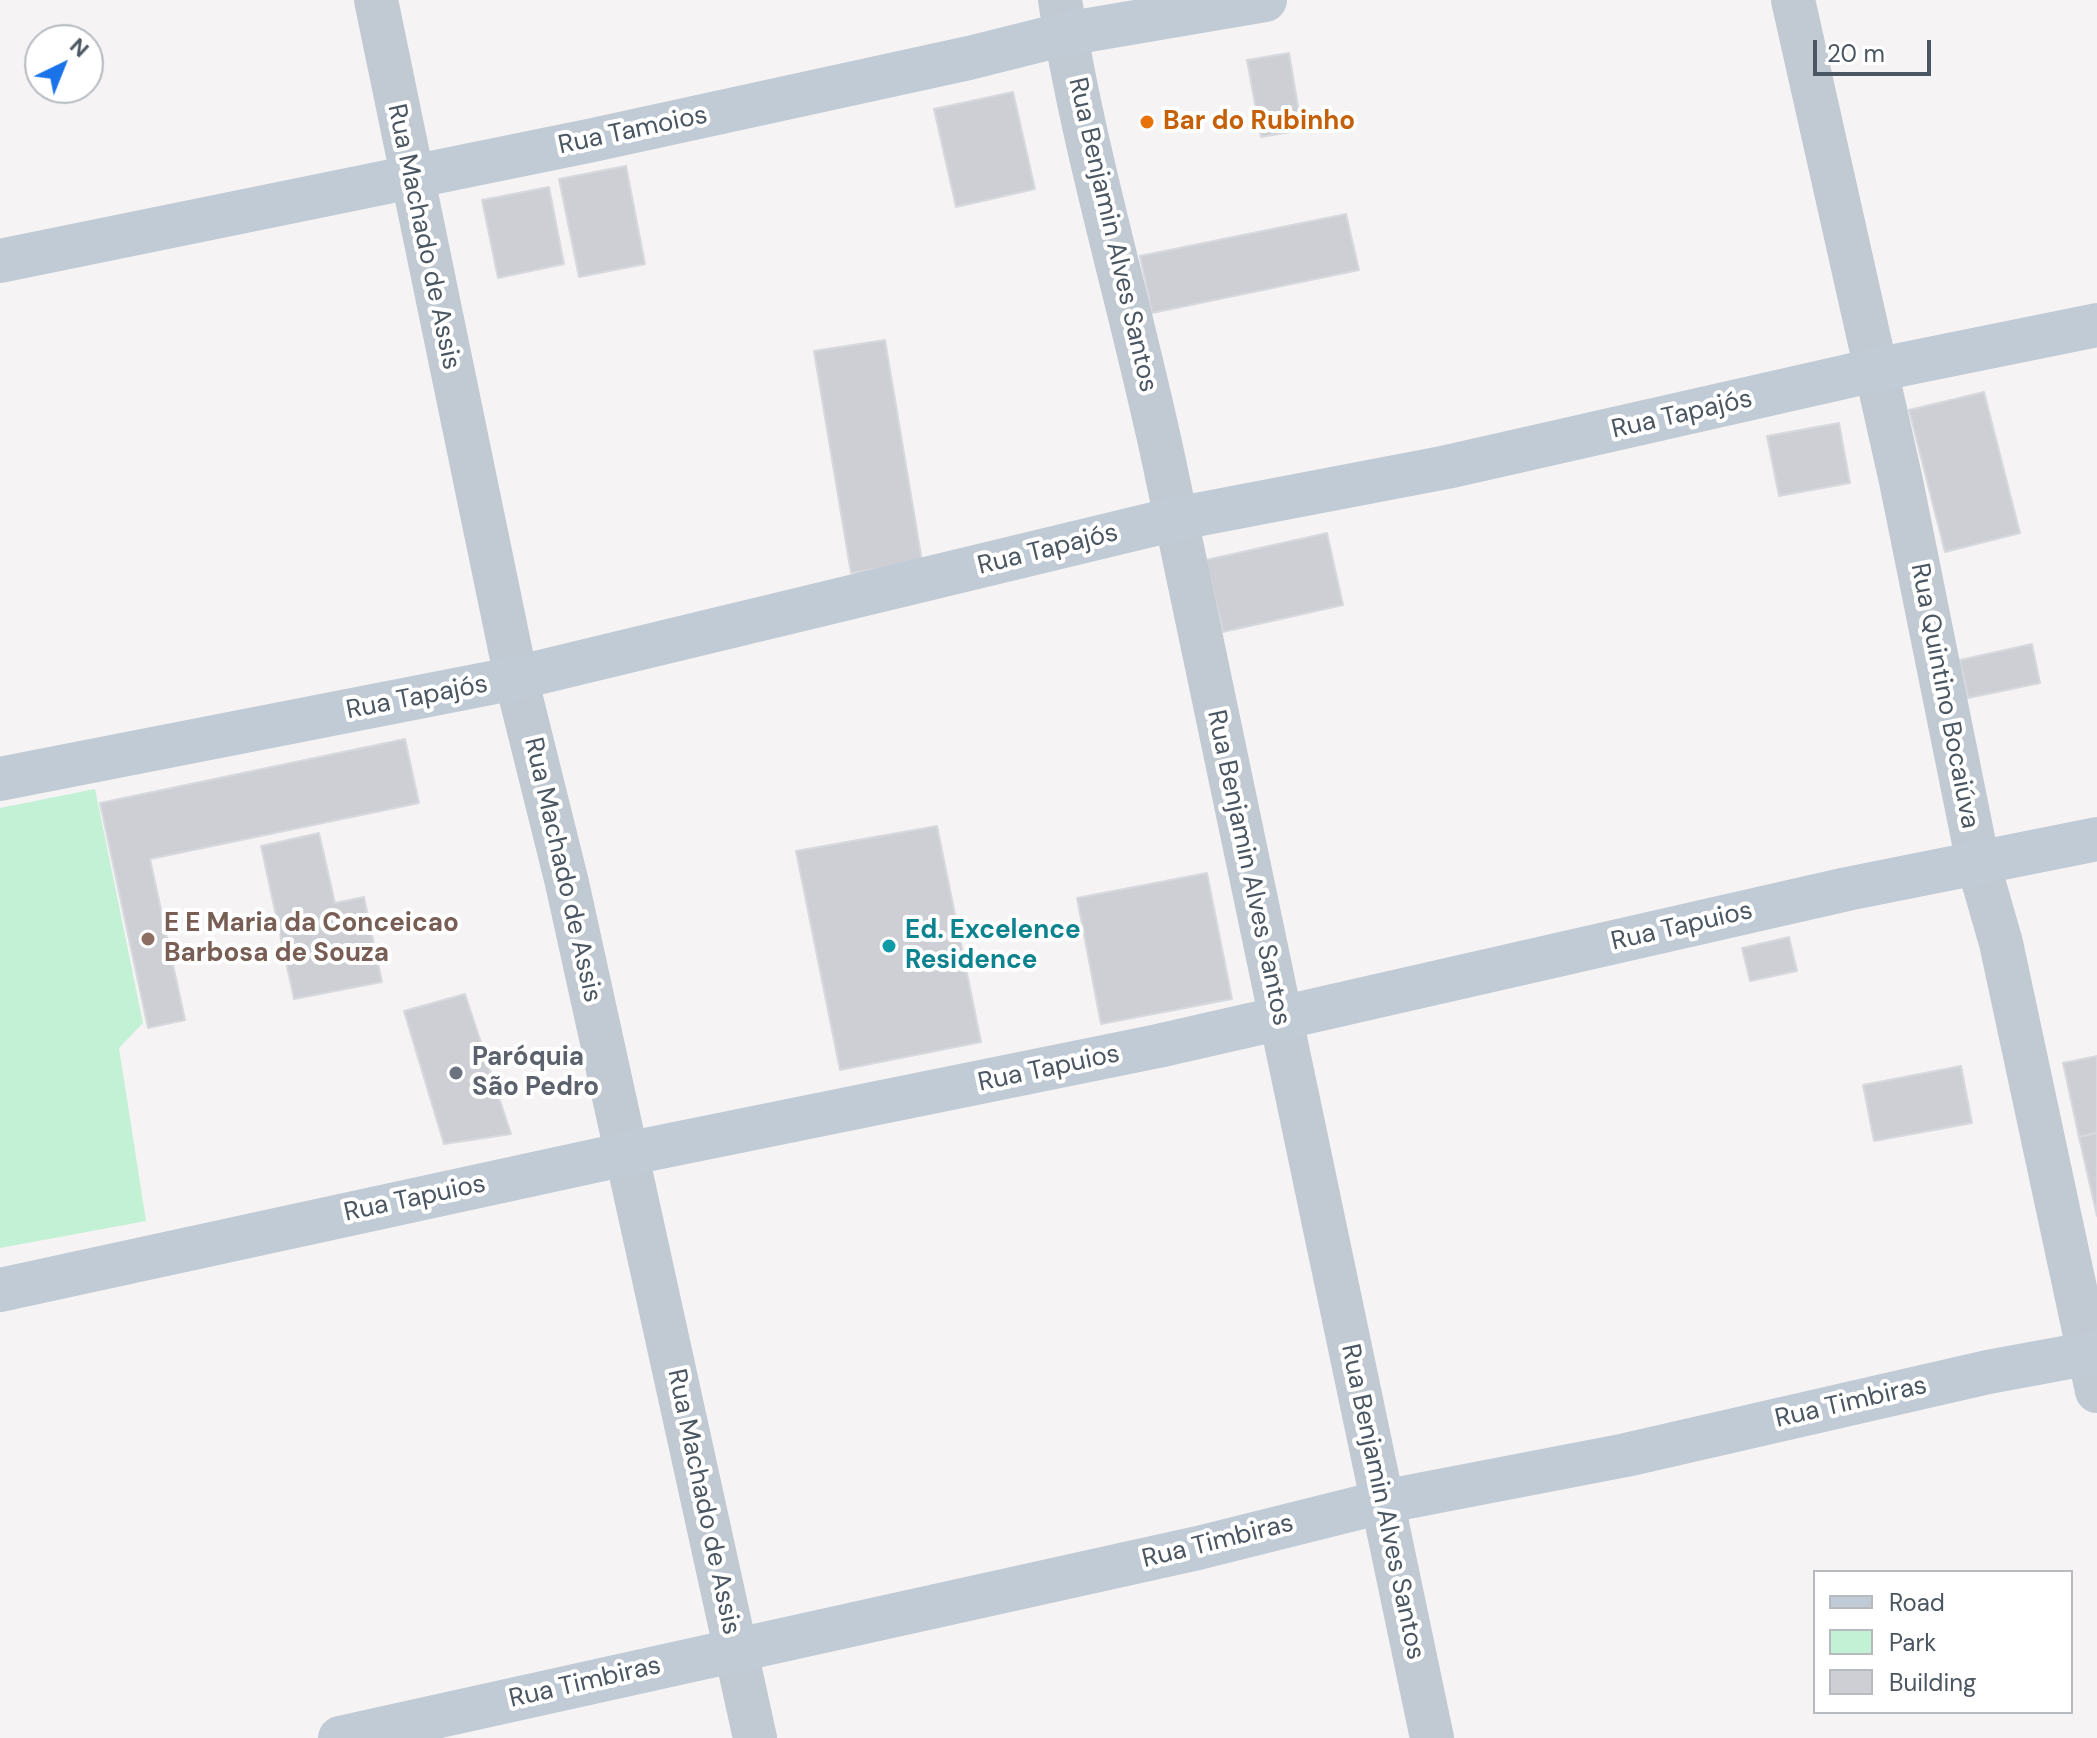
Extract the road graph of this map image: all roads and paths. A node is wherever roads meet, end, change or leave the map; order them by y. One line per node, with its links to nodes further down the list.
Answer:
1 (376, 0): 5 (street, Rua Machado de Assis)
2 (1265, 0): 4 (street, Rua Tamoios)
3 (1793, 0): 8 (street, Rua Quintino Bocaiúva)
4 (1063, 17): 5 (street, Rua Tamoios); 9 (street, Rua Benjamin Alves Santos)
5 (410, 176): 6 (street, Rua Tamoios); 10 (street, Rua Machado de Assis)
6 (0, 261)
7 (2097, 325): 8 (street, Rua Tapajós)
8 (1875, 370): 9 (street, Rua Tapajós); 13 (street, Rua Quintino Bocaiúva)
9 (1175, 519): 10 (street, Rua Tapajós); 14 (street, Rua Benjamin Alves Santos)
10 (516, 678): 11 (street, Rua Tapajós); 15 (street, Rua Machado de Assis)
11 (0, 779)
12 (2097, 839): 13 (street, Rua Tapuios)
13 (1978, 863): 14 (street, Rua Tapuios); 17 (street, Rua Quintino Bocaiúva)
14 (1281, 1017): 15 (street, Rua Tapuios); 18 (street, Rua Benjamin Alves Santos)
15 (626, 1154): 16 (street, Rua Tapuios); 19 (street, Rua Machado de Assis)
16 (0, 1290)
17 (2094, 1366): 18 (street, Rua Timbiras)
18 (1382, 1502): 19 (street, Rua Timbiras); 22 (street, Rua Benjamin Alves Santos)
19 (736, 1649): 20 (street, Rua Timbiras); 21 (street, Rua Machado de Assis)
20 (340, 1738)
21 (755, 1738)
22 (1432, 1738)

